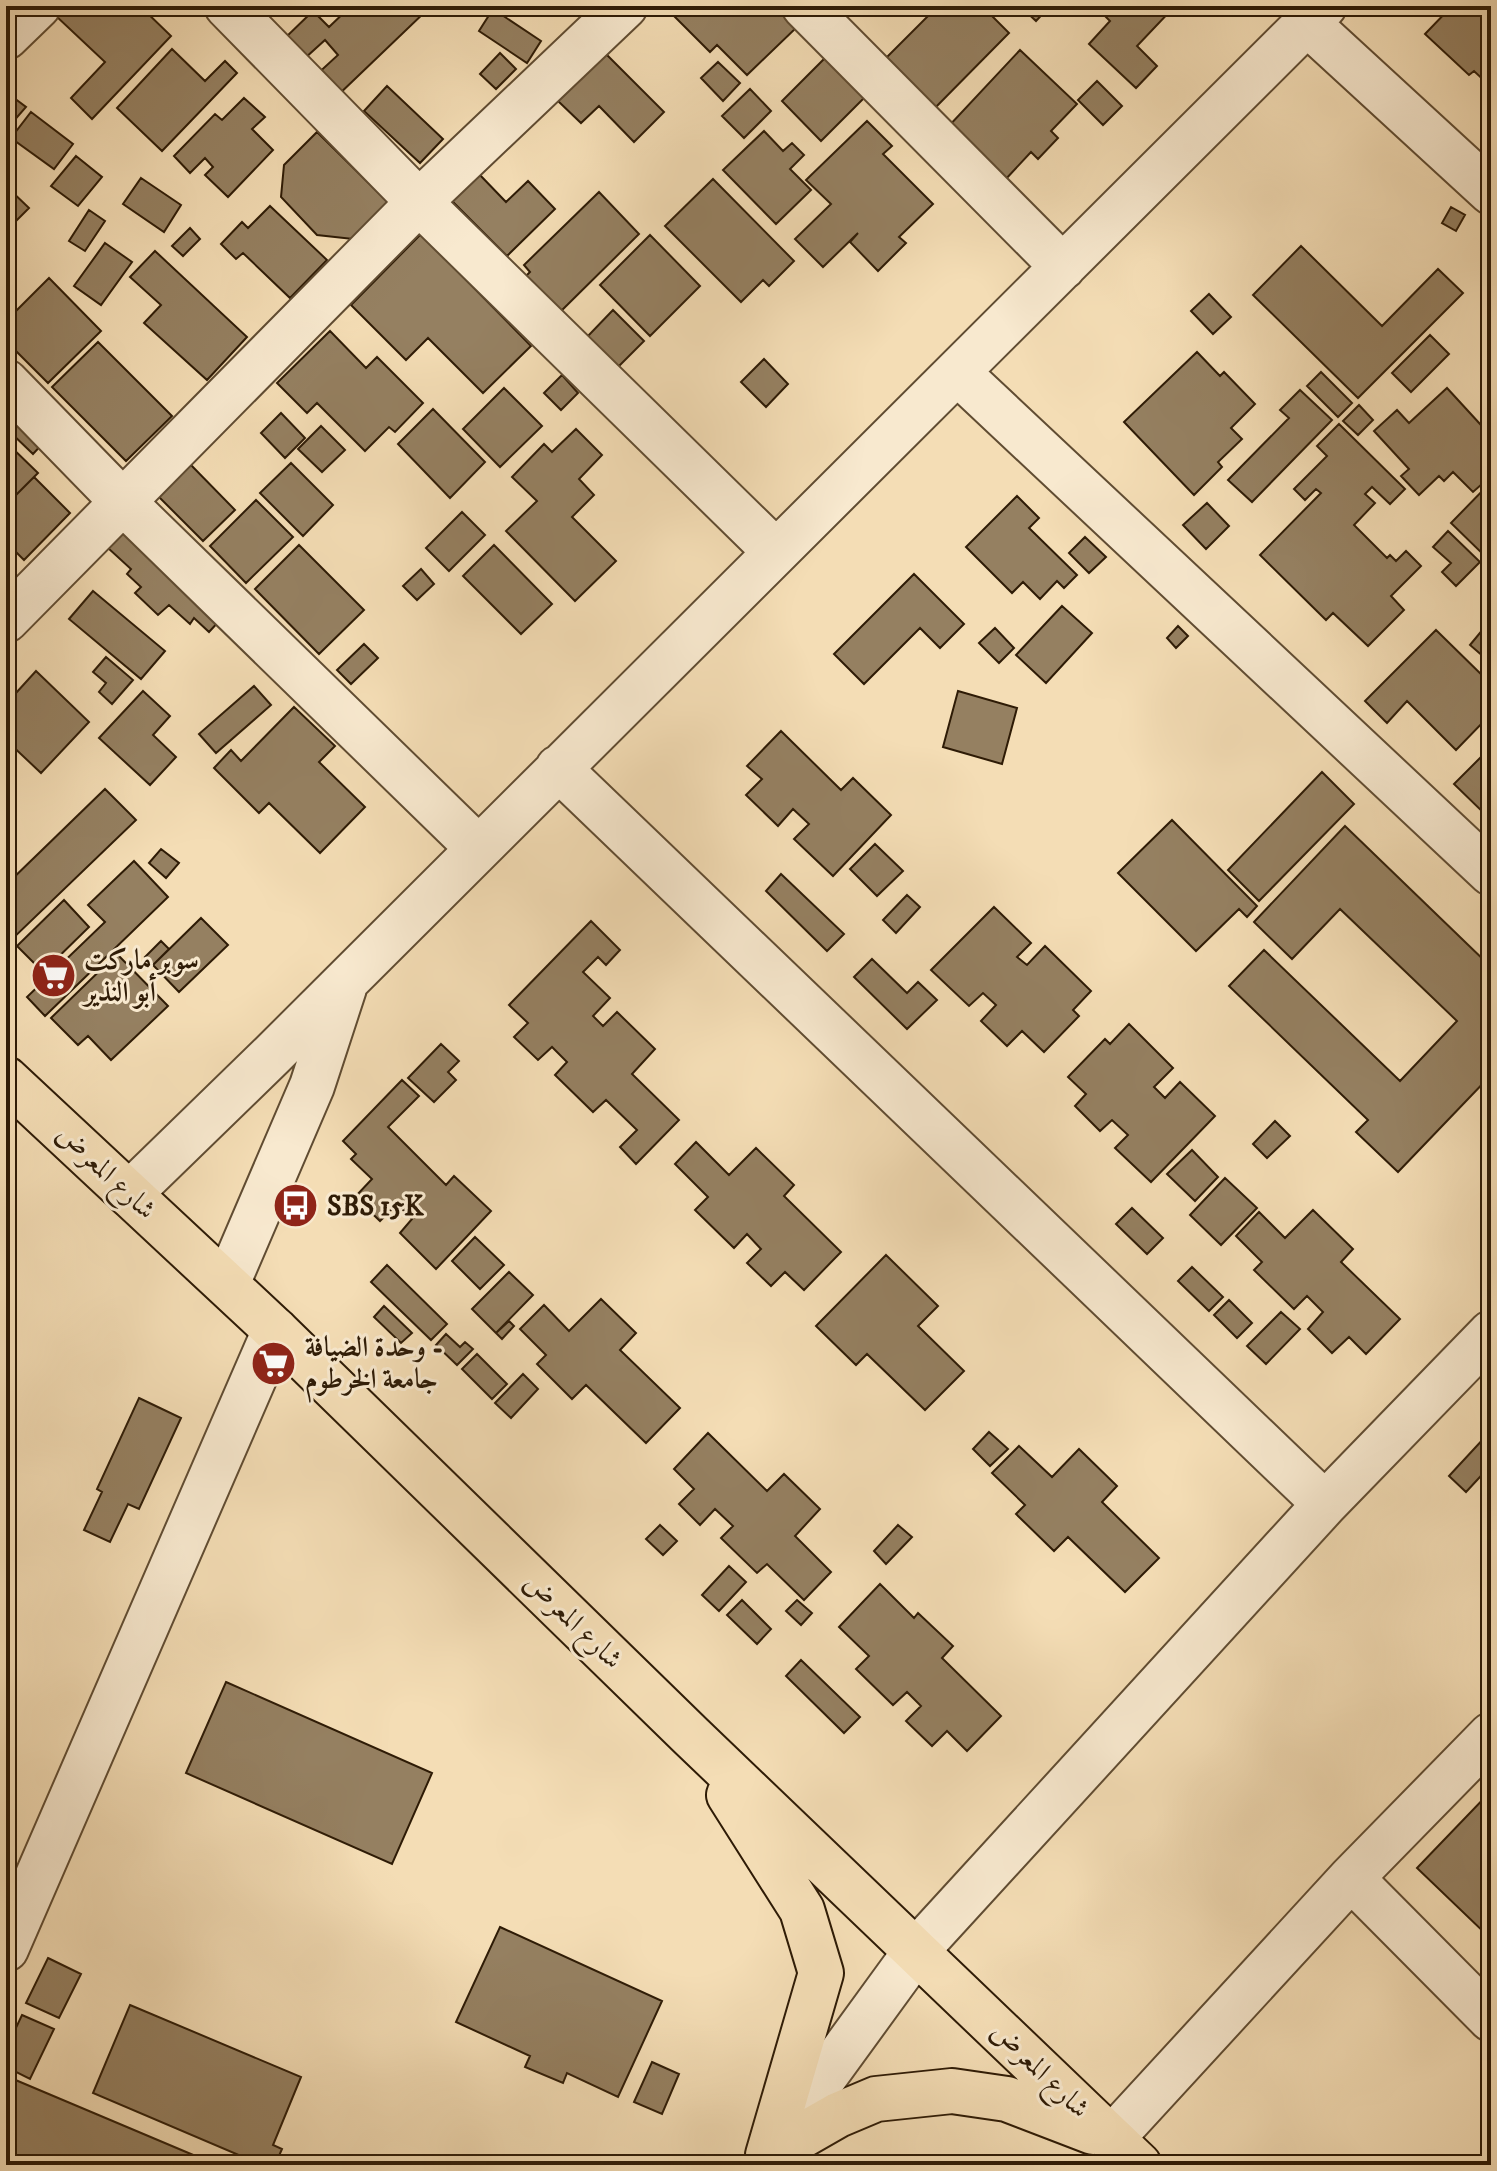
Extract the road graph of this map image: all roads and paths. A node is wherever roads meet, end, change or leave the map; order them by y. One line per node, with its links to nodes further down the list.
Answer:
1 (38, 6): 6 (street)
2 (227, 6): 8 (street)
3 (625, 6): 8 (street)
4 (804, 6): 9 (street)
5 (1316, 14): 7 (street); 9 (street)
6 (6, 37)
7 (1491, 192)
8 (419, 202): 12 (street); 13 (street)
9 (1063, 267): 10 (street)
10 (957, 372): 13 (street); 17 (street)
11 (6, 382): 12 (street)
12 (123, 502): 14 (street); 16 (street)
13 (776, 552): 15 (street)
14 (6, 620)
15 (558, 768): 16 (street); 24 (street)
16 (478, 848): 18 (street)
17 (1491, 873)
18 (347, 978): 20 (street); 21 (street)
19 (6, 1079): 20 (main road, شارع المعرض)
20 (129, 1194): 21 (main road, شارع المعرض)
21 (227, 1284): 22 (main road, شارع المعرض)
22 (275, 1330): 26 (main road, شارع المعرض); 28 (street)
23 (1491, 1333): 24 (street)
24 (1325, 1504): 29 (street)
25 (1491, 1735): 27 (street)
26 (691, 1736): 29 (main road, شارع المعرض); 32 (main road)
27 (1351, 1878): 30 (street); 31 (street)
28 (6, 1949)
29 (916, 1951): 31 (main road, شارع المعرض); 32 (street)
30 (1491, 2019)
31 (1125, 2152): 32 (main road)
32 (765, 2160)

